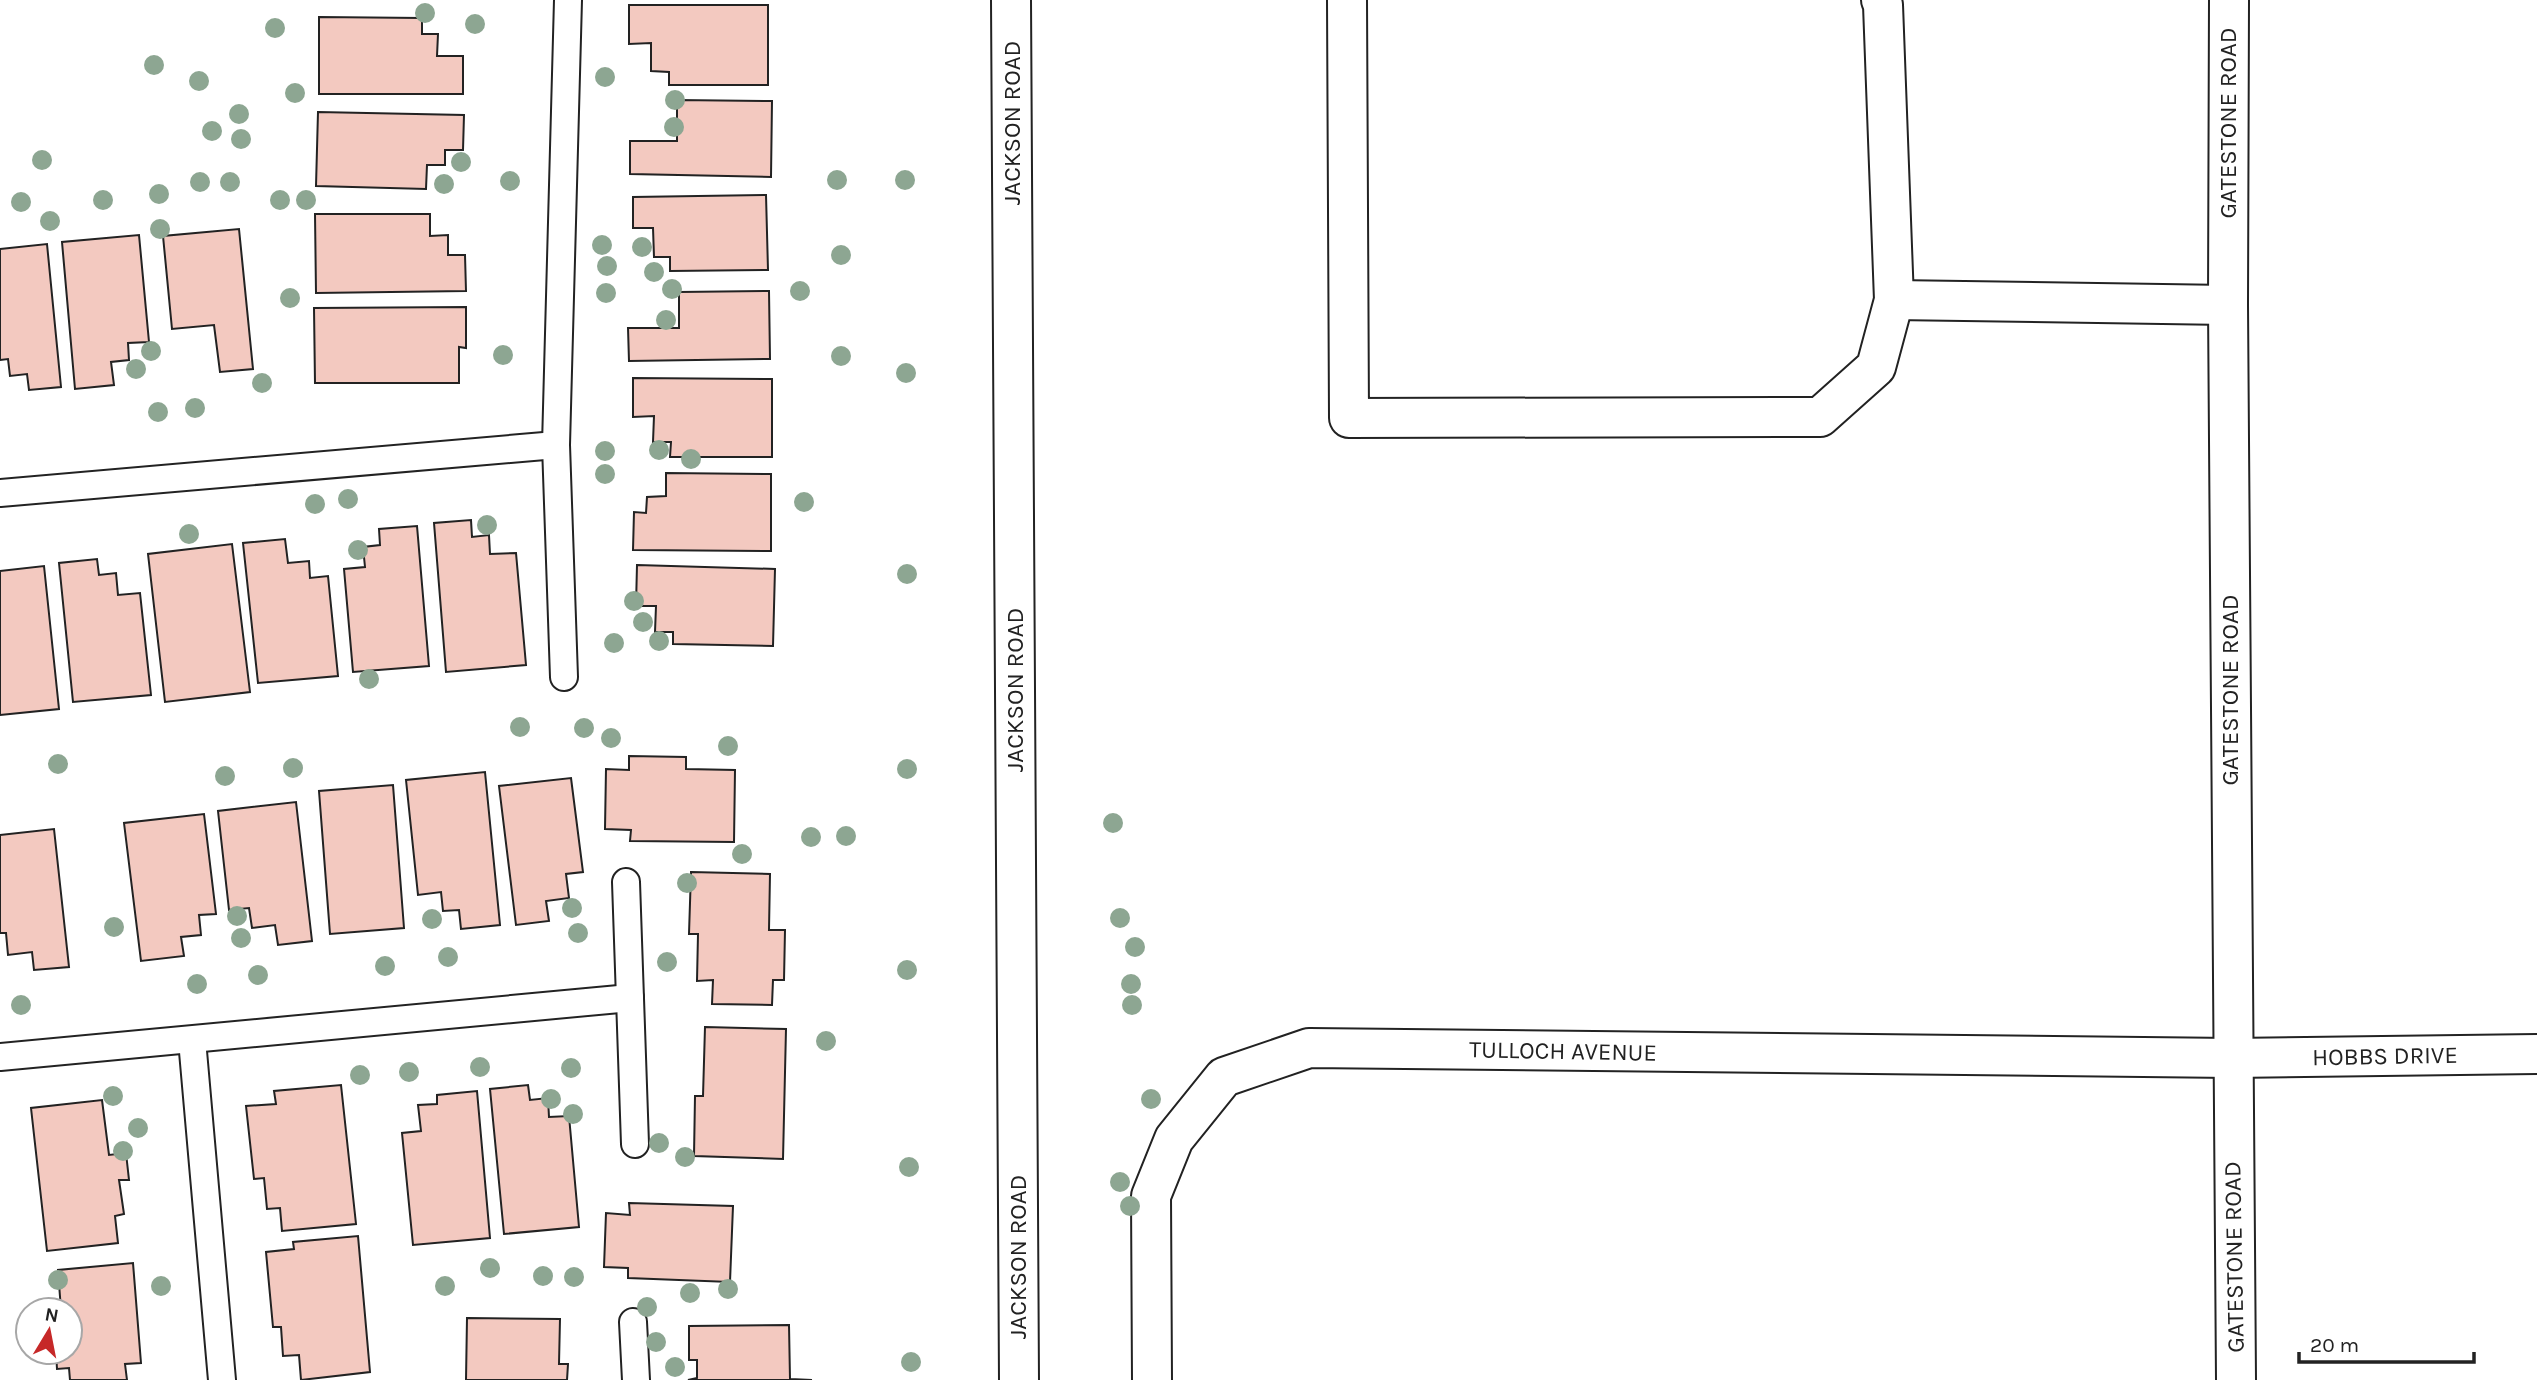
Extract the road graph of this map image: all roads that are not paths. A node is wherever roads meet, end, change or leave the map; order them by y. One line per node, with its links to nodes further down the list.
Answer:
1 (568, 0): 8 (lane)
2 (1011, 0): 21 (street, JACKSON ROAD)
3 (1347, 0): 6 (street)
4 (1881, 0): 6 (street)
5 (2229, 0): 7 (street, GATESTONE ROAD)
6 (1894, 300): 7 (street)
7 (2228, 305): 16 (street, GATESTONE ROAD)
8 (556, 445): 9 (lane); 10 (lane)
9 (0, 493)
10 (564, 677)
11 (626, 882): 12 (lane)
12 (630, 998): 13 (lane); 17 (lane)
13 (192, 1040): 15 (lane); 19 (lane)
14 (2537, 1054): 16 (street, HOBBS DRIVE)
15 (0, 1057)
16 (2232, 1058): 22 (street, TULLOCH AVENUE); 23 (street, GATESTONE ROAD)
17 (635, 1144)
18 (633, 1322): 20 (lane)
19 (222, 1380)
20 (636, 1380)
21 (1019, 1380)
22 (1152, 1380)
23 (2236, 1380)

